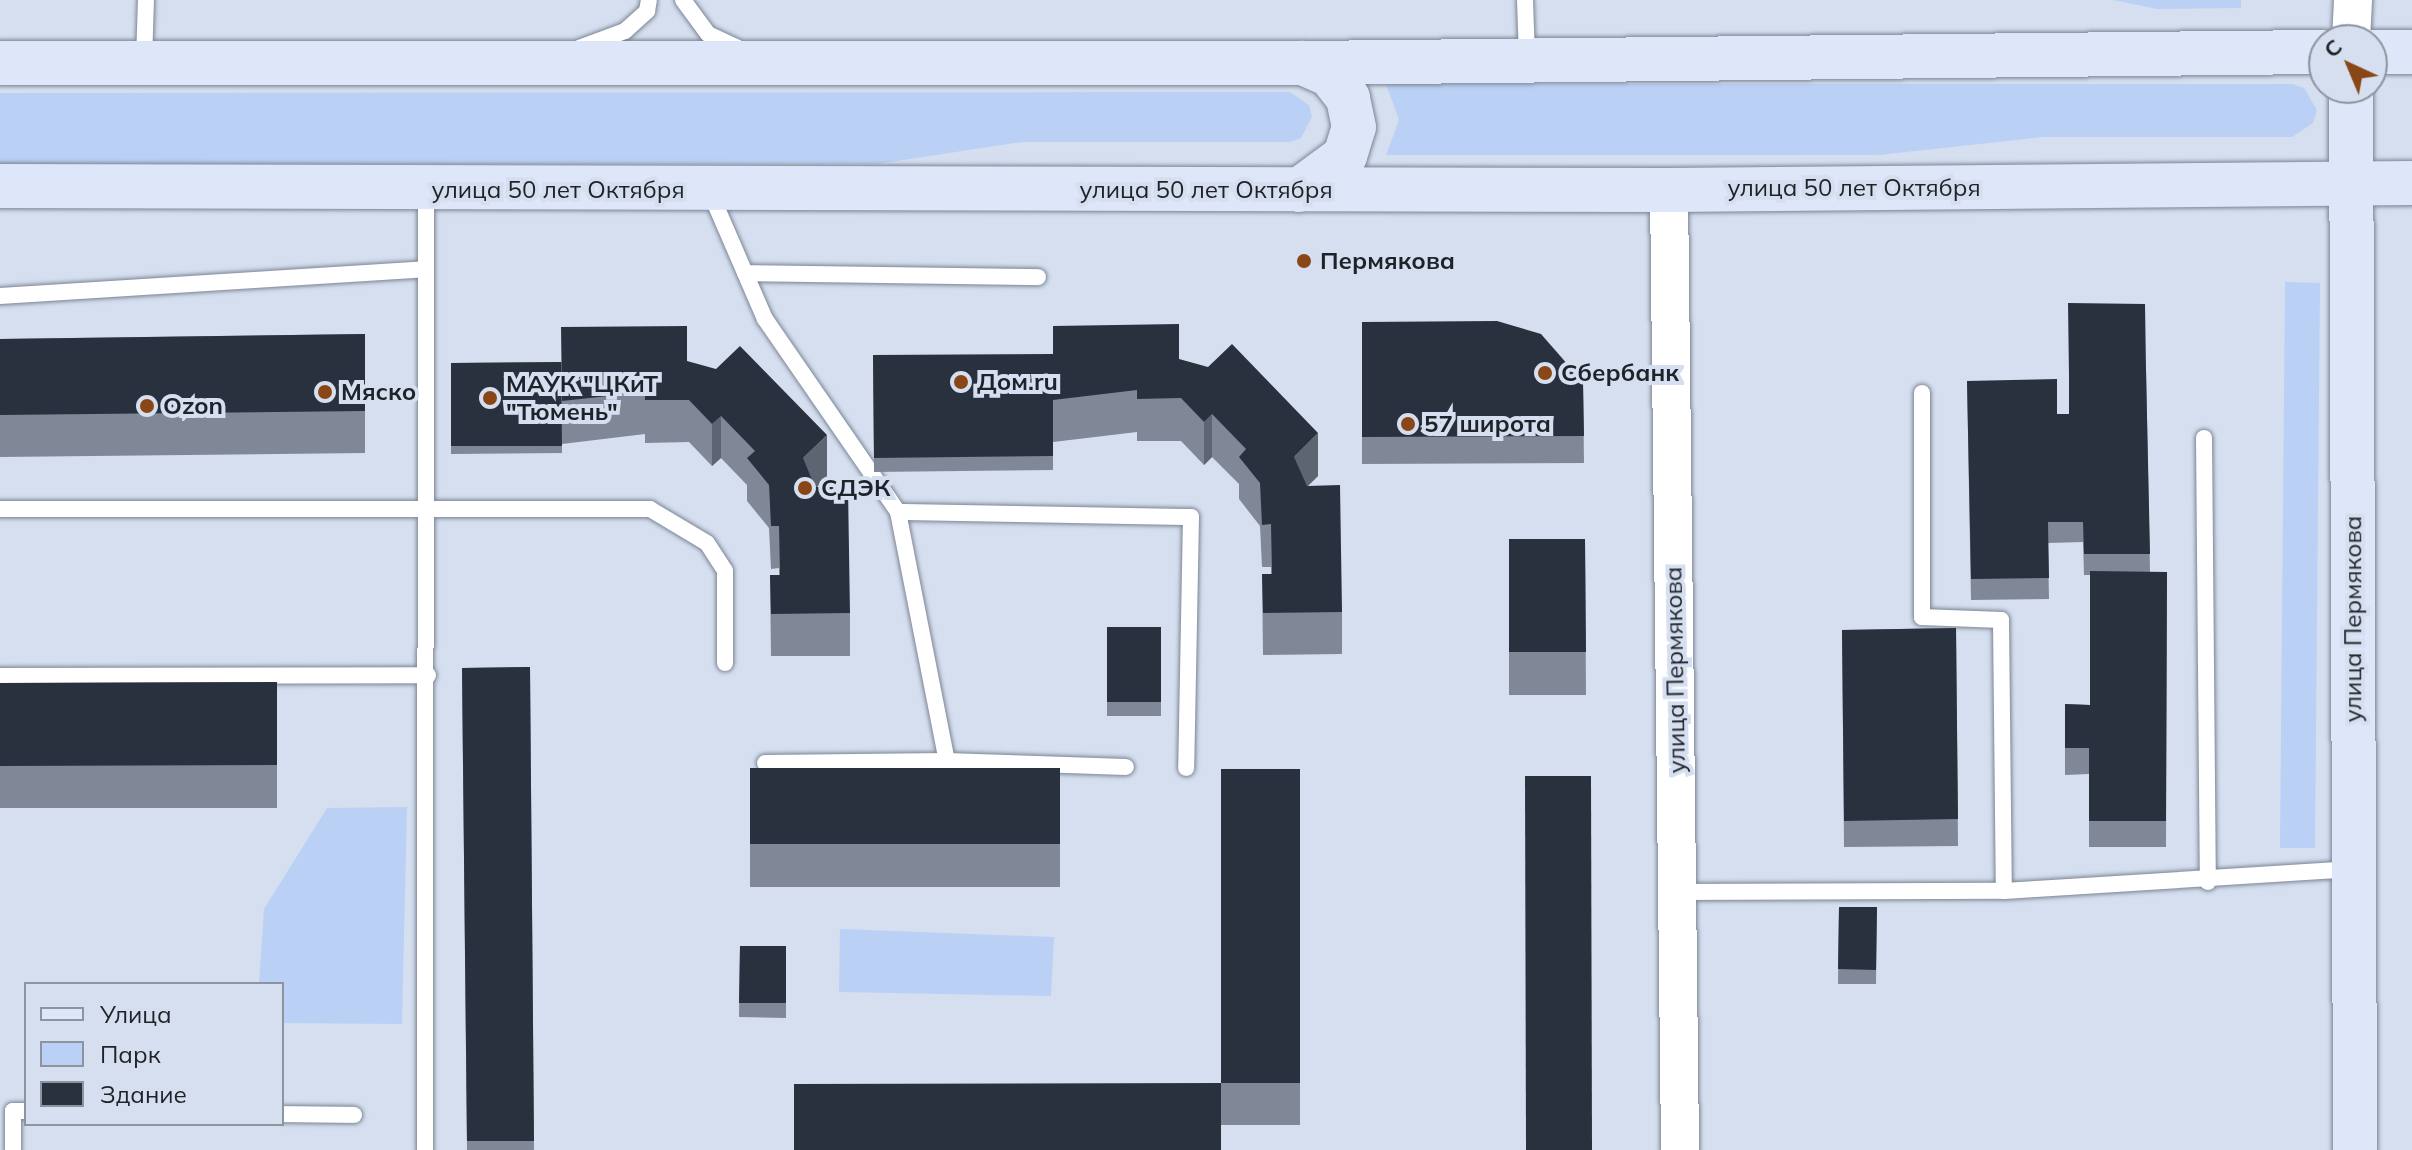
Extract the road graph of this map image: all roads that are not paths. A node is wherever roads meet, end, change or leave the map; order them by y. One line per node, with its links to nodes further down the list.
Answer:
1 (146, 0): 14 (lane)
2 (649, 0): 12 (lane)
3 (683, 0): 11 (lane)
4 (1525, 0): 10 (lane)
5 (2353, 0): 6 (street)
6 (2352, 24)
7 (2308, 52): 10 (main road)
8 (2388, 52): 9 (main road)
9 (2412, 52)
10 (1527, 57): 15 (main road)
11 (764, 59): 12 (main road); 15 (main road)
12 (548, 60): 14 (main road)
13 (0, 63): 14 (main road)
14 (144, 63)
15 (1303, 63): 21 (main road)
16 (2351, 104): 18 (main road, улица Пермякова)
17 (2412, 183): 18 (main road, улица 50 лет Октября)
18 (2353, 184): 22 (main road, улица 50 лет Октября); 40 (main road, улица Пермякова)
19 (0, 186): 23 (main road, улица 50 лет Октября)
20 (709, 190): 21 (main road, улица 50 лет Октября); 23 (main road, улица 50 лет Октября); 25 (lane)
21 (1299, 190): 22 (main road, улица 50 лет Октября)
22 (1669, 190): 43 (street, улица Пермякова)
23 (426, 191): 24 (lane)
24 (425, 269): 27 (lane); 30 (lane)
25 (745, 273): 26 (lane); 32 (lane)
26 (1038, 277)
27 (0, 296)
28 (1922, 393): 42 (lane)
29 (2204, 438): 41 (lane)
30 (426, 508): 31 (lane); 33 (lane); 34 (lane)
31 (0, 509)
32 (898, 512): 36 (lane); 39 (lane)
33 (725, 663)
34 (428, 675): 35 (lane); 48 (lane)
35 (0, 676)
36 (947, 761): 37 (lane); 38 (lane)
37 (765, 763)
38 (1126, 767)
39 (1186, 768)
40 (2354, 869): 41 (lane); 50 (main road, улица Пермякова)
41 (2208, 882): 42 (lane)
42 (2004, 891): 43 (lane)
43 (1677, 892): 49 (street, улица Пермякова)
44 (24, 1111): 47 (lane)
45 (284, 1114): 46 (lane)
46 (354, 1115)
47 (13, 1150)
48 (425, 1150)
49 (1680, 1150)
50 (2355, 1150)

